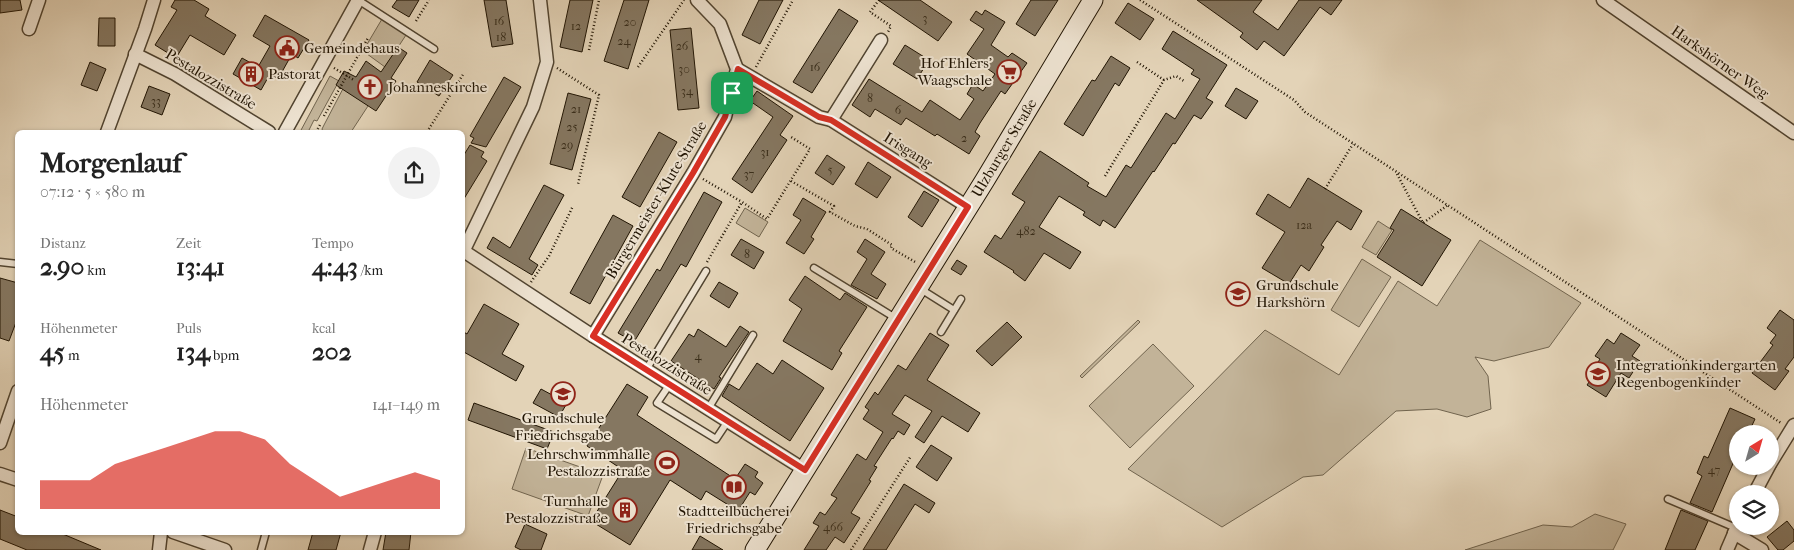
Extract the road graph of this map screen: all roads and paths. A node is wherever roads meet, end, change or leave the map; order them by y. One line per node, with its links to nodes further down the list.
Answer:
1 (39, 0): 15 (street)
2 (154, 0): 20 (street)
3 (358, 0): 18 (lane); 21 (street)
4 (429, 0): 14 (path)
5 (540, 0): 22 (street)
6 (599, 0): 19 (path)
7 (684, 0): 24 (path)
8 (697, 0): 25 (street)
9 (793, 0): 28 (path)
10 (879, 0): 17 (path)
11 (1093, 0): 52 (main road, Ulzburger Straße)
12 (1140, 0): 42 (path)
13 (1603, 0): 40 (street, Harkshörner Weg)
14 (416, 22)
15 (29, 30)
16 (368, 38): 27 (path)
17 (881, 40): 33 (street)
18 (434, 49)
19 (589, 50)
20 (135, 54): 35 (street); 36 (street, Pestalozzistraße)
21 (324, 62): 27 (path); 37 (street)
22 (547, 62): 47 (path); 53 (street)
23 (1137, 62): 30 (path)
24 (638, 67)
25 (738, 69): 28 (street, Irisgang); 44 (street, Bürgermeister-Klute-Straße)
26 (464, 73): 39 (path)
27 (346, 75): 29 (path); 32 (path)
28 (751, 76): 33 (street, Irisgang)
29 (354, 80)
30 (1164, 80): 31 (path); 45 (path)
31 (1184, 81)
32 (324, 116)
33 (831, 120): 52 (street, Irisgang)
34 (321, 123): 38 (path)
35 (108, 130)
36 (266, 130)
37 (286, 130)
38 (317, 130)
39 (428, 130)
40 (1794, 133)
41 (791, 137): 46 (path)
42 (1353, 144): 43 (path); 48 (path)
43 (1396, 171): 50 (path); 50 (path)
44 (693, 173): 49 (path); 67 (street, Bürgermeister-Klute-Straße)
45 (1105, 176)
46 (791, 181): 49 (path); 56 (path)
47 (578, 184)
48 (1326, 188)
49 (742, 202): 59 (path)
50 (1448, 205): 73 (path)
51 (573, 206): 61 (path)
52 (968, 207): 60 (main road, Ulzburger Straße)
53 (465, 248)
54 (465, 253): 61 (street, Pestalozzistraße)
55 (0, 262): 57 (lane)
56 (917, 263)
57 (15, 264)
58 (814, 268): 64 (lane)
59 (706, 270): 68 (lane)
60 (918, 288): 63 (lane); 64 (main road, Ulzburger Straße)
61 (525, 291): 67 (street, Pestalozzistraße)
62 (961, 299): 63 (lane)
63 (954, 310): 65 (lane)
64 (898, 320): 77 (main road, Ulzburger Straße)
65 (941, 332)
66 (753, 335): 71 (lane)
67 (593, 336): 68 (street, Pestalozzistraße)
68 (646, 370): 69 (street, Pestalozzistraße)
69 (670, 384): 71 (street, Pestalozzistraße); 72 (lane)
70 (15, 400): 74 (street)
71 (708, 409): 72 (street, Pestalozzistraße)
72 (728, 422): 77 (street, Pestalozzistraße)
73 (1792, 427): 75 (street)
74 (0, 443)
75 (1779, 448)
76 (911, 456): 93 (path)
77 (805, 470): 92 (main road, Ulzburger Straße)
78 (0, 474): 79 (street)
79 (15, 479)
80 (1668, 499): 81 (lane)
81 (1729, 526)
82 (161, 535): 88 (street)
83 (182, 535): 89 (street)
84 (265, 535): 90 (lane)
85 (374, 535): 91 (street)
86 (1733, 535): 94 (street)
87 (1743, 535): 95 (street)
88 (159, 550)
89 (225, 550)
90 (261, 550)
91 (370, 550)
92 (755, 550)
93 (851, 550)
94 (1727, 550)
95 (1762, 550)

